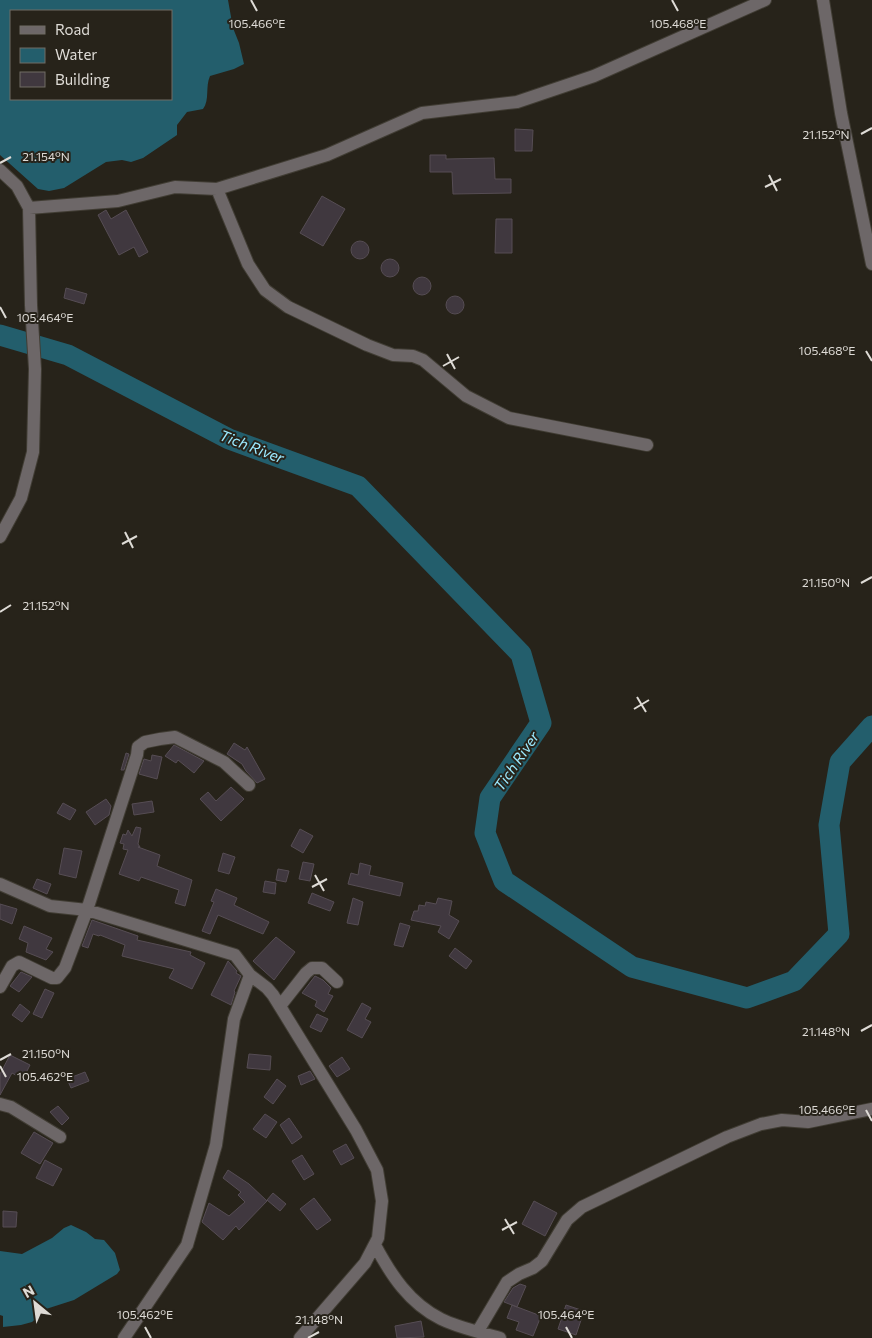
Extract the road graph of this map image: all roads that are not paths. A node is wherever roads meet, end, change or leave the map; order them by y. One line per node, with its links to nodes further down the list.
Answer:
1 (765, 0): 4 (street)
2 (823, 0): 6 (street)
3 (0, 170): 5 (street)
4 (217, 189): 5 (street); 7 (street)
5 (29, 208): 8 (street)
6 (872, 264)
7 (647, 445)
8 (0, 537)
9 (249, 785): 11 (street)
10 (0, 884): 11 (street)
11 (86, 910): 12 (street); 14 (street)
12 (250, 975): 15 (street); 21 (street)
13 (338, 982): 15 (street)
14 (0, 987)
15 (280, 1006): 19 (street)
16 (0, 1104): 18 (street)
17 (872, 1109): 20 (street)
18 (60, 1137)
19 (375, 1245): 20 (street); 22 (street)
20 (478, 1331): 23 (street)
21 (124, 1338)
22 (300, 1338)
23 (500, 1338)

